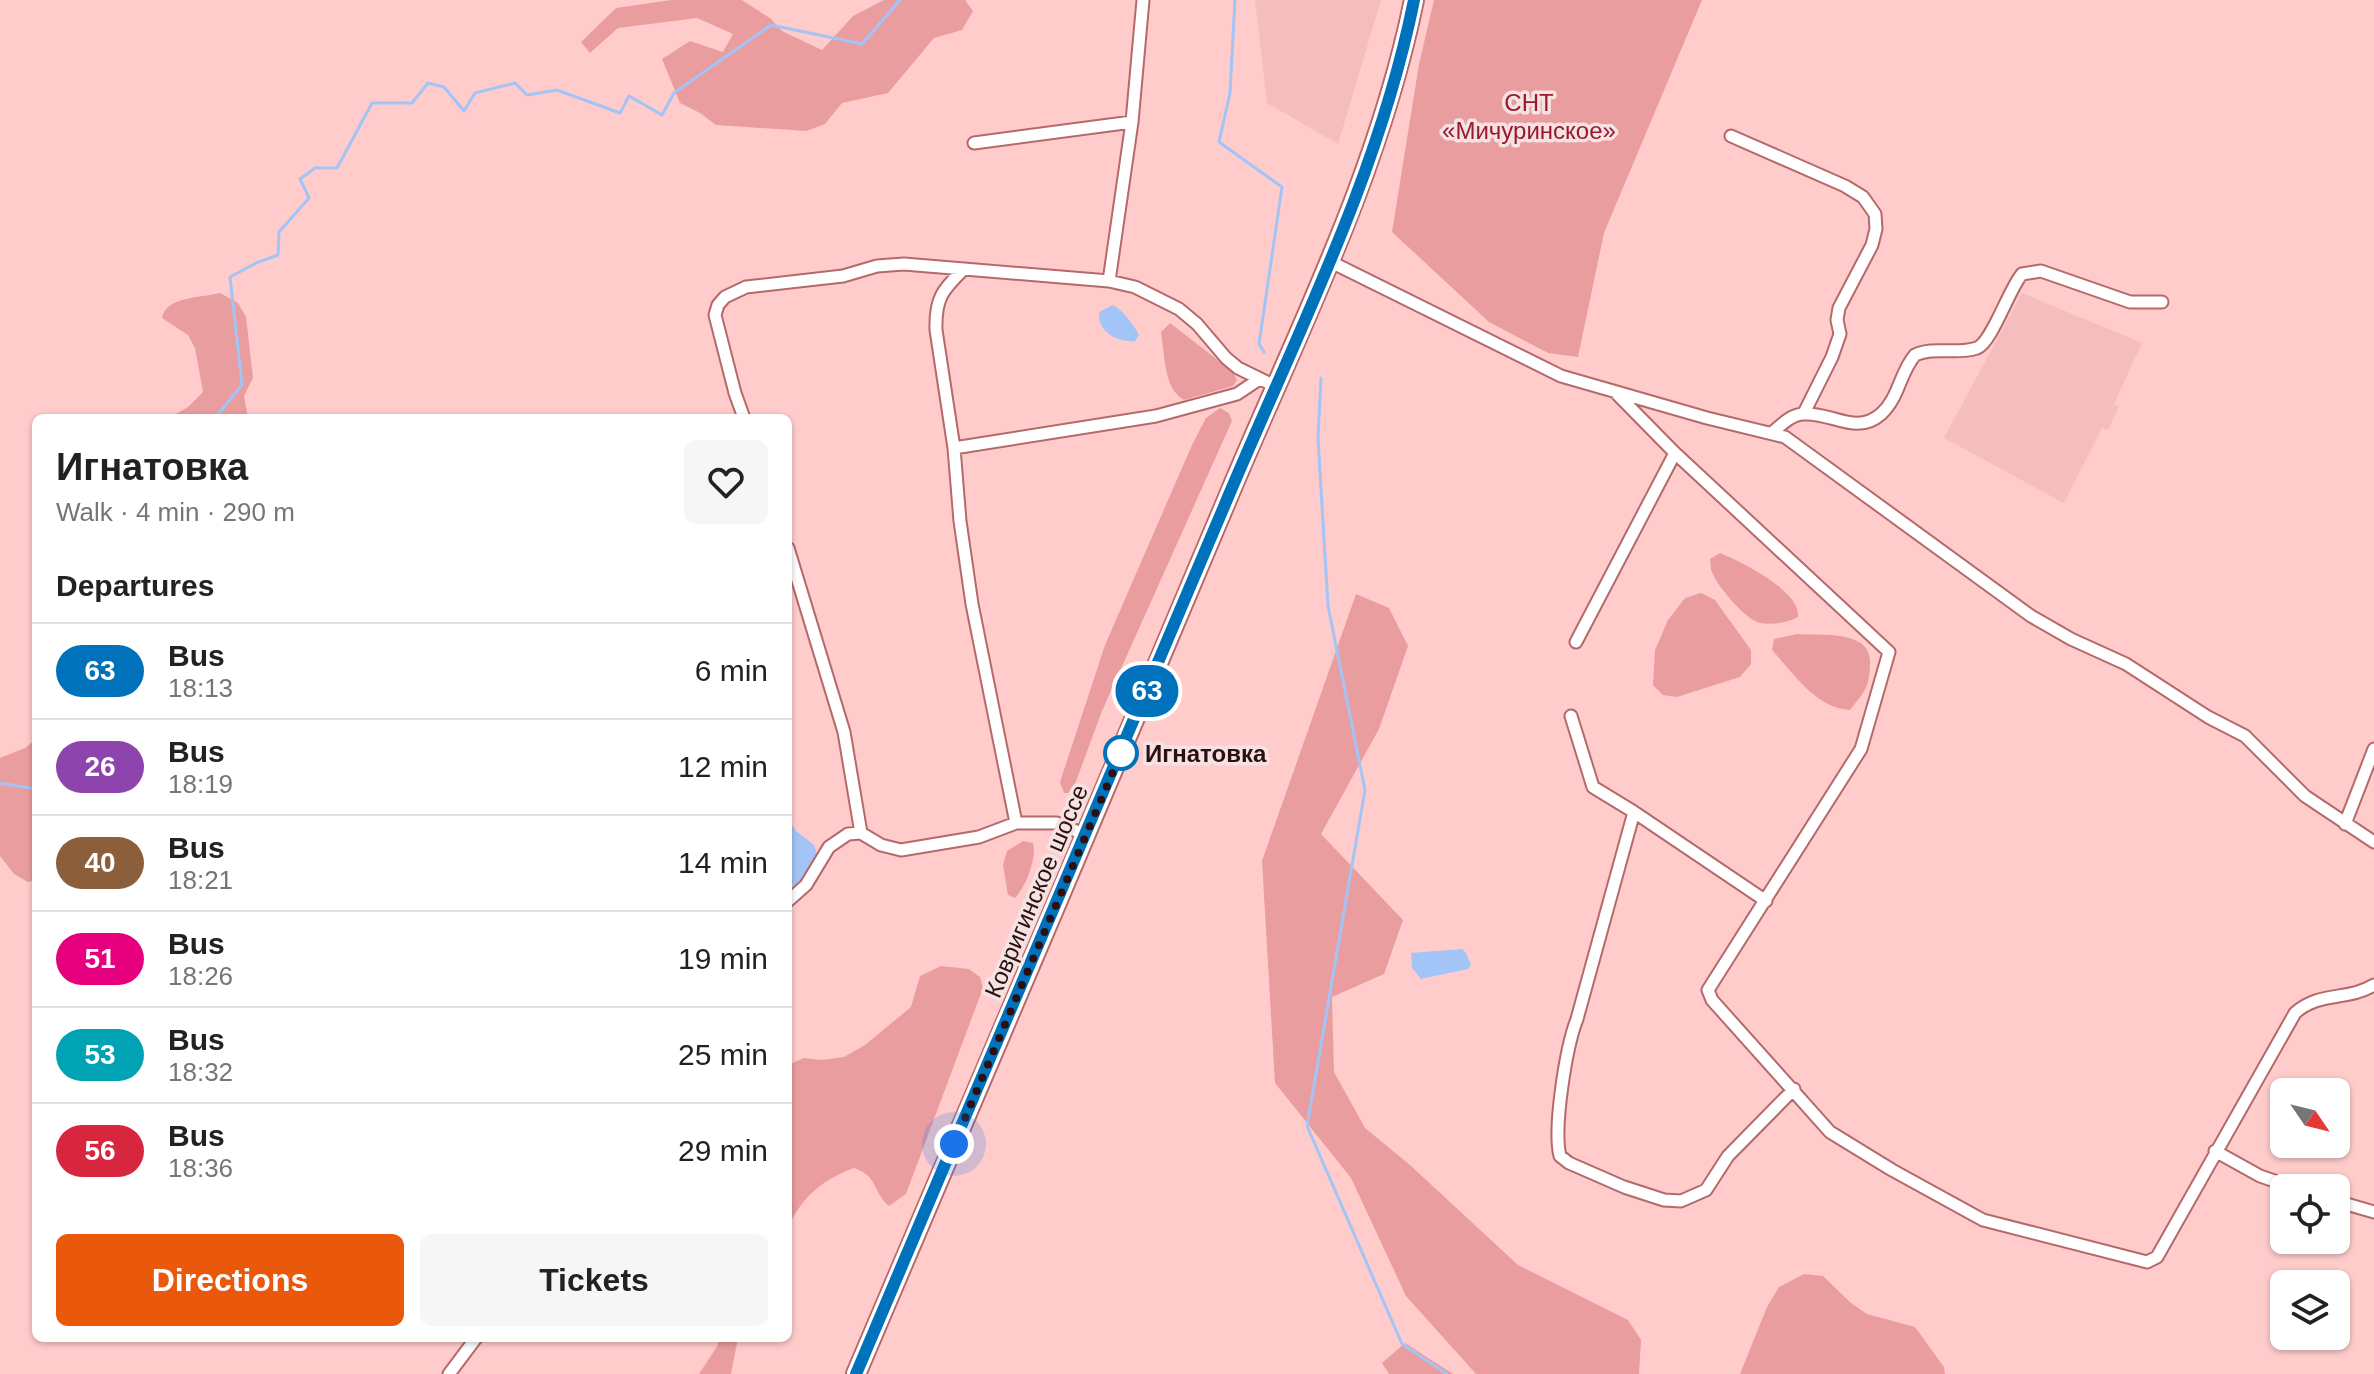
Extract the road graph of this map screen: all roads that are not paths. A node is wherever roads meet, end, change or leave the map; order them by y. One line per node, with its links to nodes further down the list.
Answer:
1 (1143, 0): 3 (street)
2 (1414, 0): 6 (main road)
3 (1132, 122): 5 (street); 8 (street)
4 (1731, 136): 12 (street)
5 (974, 143)
6 (1331, 262): 10 (main road, Ковригинское шоссе); 11 (street)
7 (964, 269): 8 (street); 13 (street); 15 (street)
8 (1109, 281): 10 (street)
9 (2162, 302): 12 (street)
10 (1266, 383): 15 (street); 25 (main road, Ковригинское шоссе)
11 (1615, 392): 14 (street); 16 (street)
12 (1804, 413): 14 (street)
13 (743, 414)
14 (1773, 432): 23 (street)
15 (954, 448): 22 (street)
16 (1675, 453): 18 (street); 28 (street)
17 (792, 561): 24 (street)
18 (1576, 642)
19 (1571, 716): 21 (street)
20 (2374, 749): 23 (street)
21 (1634, 812): 28 (street); 30 (street)
22 (1016, 823): 24 (street); 25 (street)
23 (2345, 824): 26 (street)
24 (861, 833): 27 (street)
25 (1086, 835): 37 (main road, Ковригинское шоссе)
26 (2374, 842)
27 (792, 897)
28 (1766, 901): 30 (street)
29 (2374, 985): 31 (street)
30 (1794, 1089): 31 (street)
31 (2215, 1151): 32 (street)
32 (2270, 1179)
33 (2350, 1205): 34 (street)
34 (2374, 1212)
35 (473, 1342): 36 (street)
36 (449, 1374)
37 (856, 1374)

